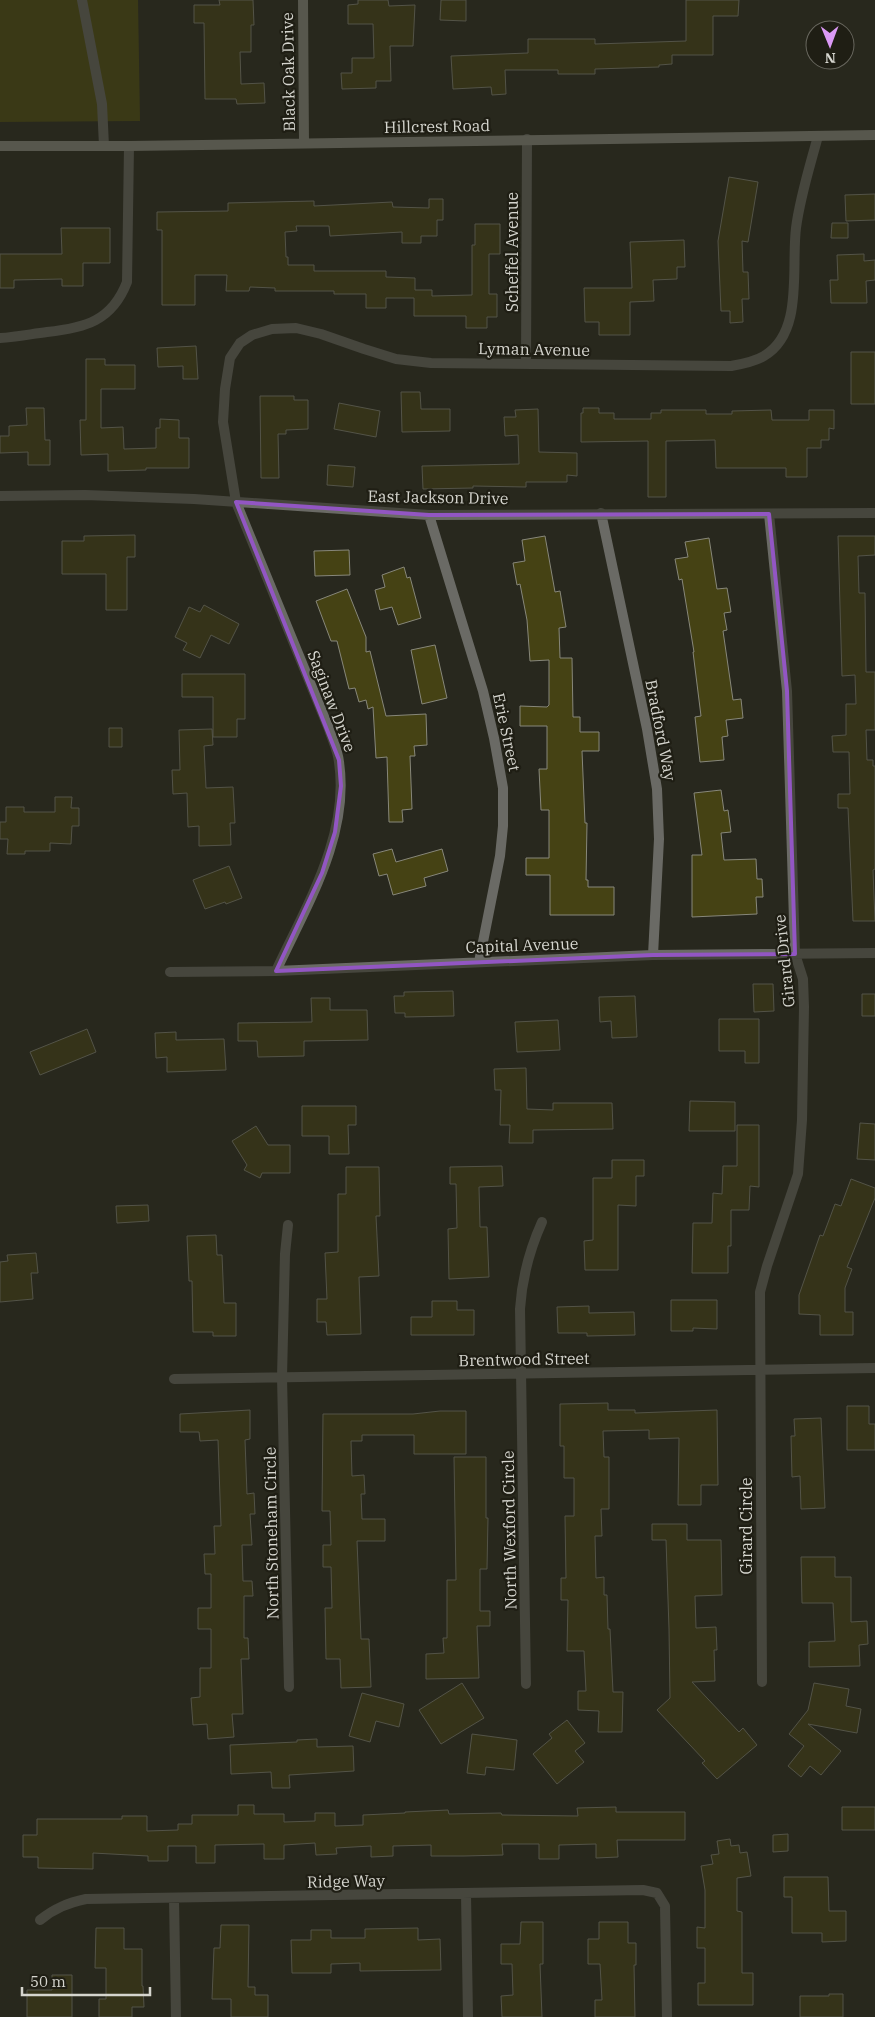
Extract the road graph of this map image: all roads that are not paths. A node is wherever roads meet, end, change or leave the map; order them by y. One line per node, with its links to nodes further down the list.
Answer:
1 (82, 0): 8 (street)
2 (302, 0): 6 (street, Black Oak Drive)
3 (875, 134): 4 (street, Hillcrest Road)
4 (818, 136): 5 (street, Hillcrest Road); 11 (street, Lyman Avenue)
5 (527, 140): 6 (street, Hillcrest Road); 11 (street, Scheffel Avenue)
6 (304, 143): 9 (street, Hillcrest Road)
7 (0, 146): 8 (street, Hillcrest Road)
8 (104, 146): 9 (street, Hillcrest Road)
9 (130, 146): 10 (street)
10 (0, 338)
11 (526, 364): 13 (street, Lyman Avenue)
12 (0, 496): 13 (street, East Jackson Drive)
13 (236, 502): 17 (street, East Jackson Drive); 22 (street, Saginaw Drive)
14 (601, 513): 16 (street, East Jackson Drive); 17 (street, East Jackson Drive); 20 (street, Bradford Way)
15 (875, 513): 16 (street, East Jackson Drive)
16 (769, 514): 19 (street, Girard Drive)
17 (429, 515): 21 (street, Erie Street)
18 (875, 953): 19 (street, Capital Avenue)
19 (795, 954): 20 (street, Capital Avenue); 27 (street, Girard Drive)
20 (652, 955): 21 (street, Capital Avenue)
21 (479, 962): 22 (street, Capital Avenue)
22 (276, 971): 23 (street, Capital Avenue)
23 (170, 972)
24 (542, 1222): 28 (street, North Wexford Circle)
25 (288, 1225): 29 (street, North Stoneham Circle)
26 (875, 1368): 27 (street, Brentwood Street)
27 (761, 1370): 28 (street, Brentwood Street); 31 (street, Girard Circle)
28 (521, 1375): 29 (street, Brentwood Street); 32 (street, North Wexford Circle)
29 (282, 1377): 30 (street, Brentwood Street); 33 (street, North Stoneham Circle)
30 (174, 1379)
31 (762, 1682)
32 (526, 1684)
33 (289, 1687)
34 (466, 1894): 35 (street, Ridge Way); 38 (street); 39 (street, Ridge Way)
35 (174, 1898): 36 (street, Ridge Way); 37 (street)
36 (40, 1920)
37 (176, 2017)
38 (468, 2017)
39 (667, 2017)

